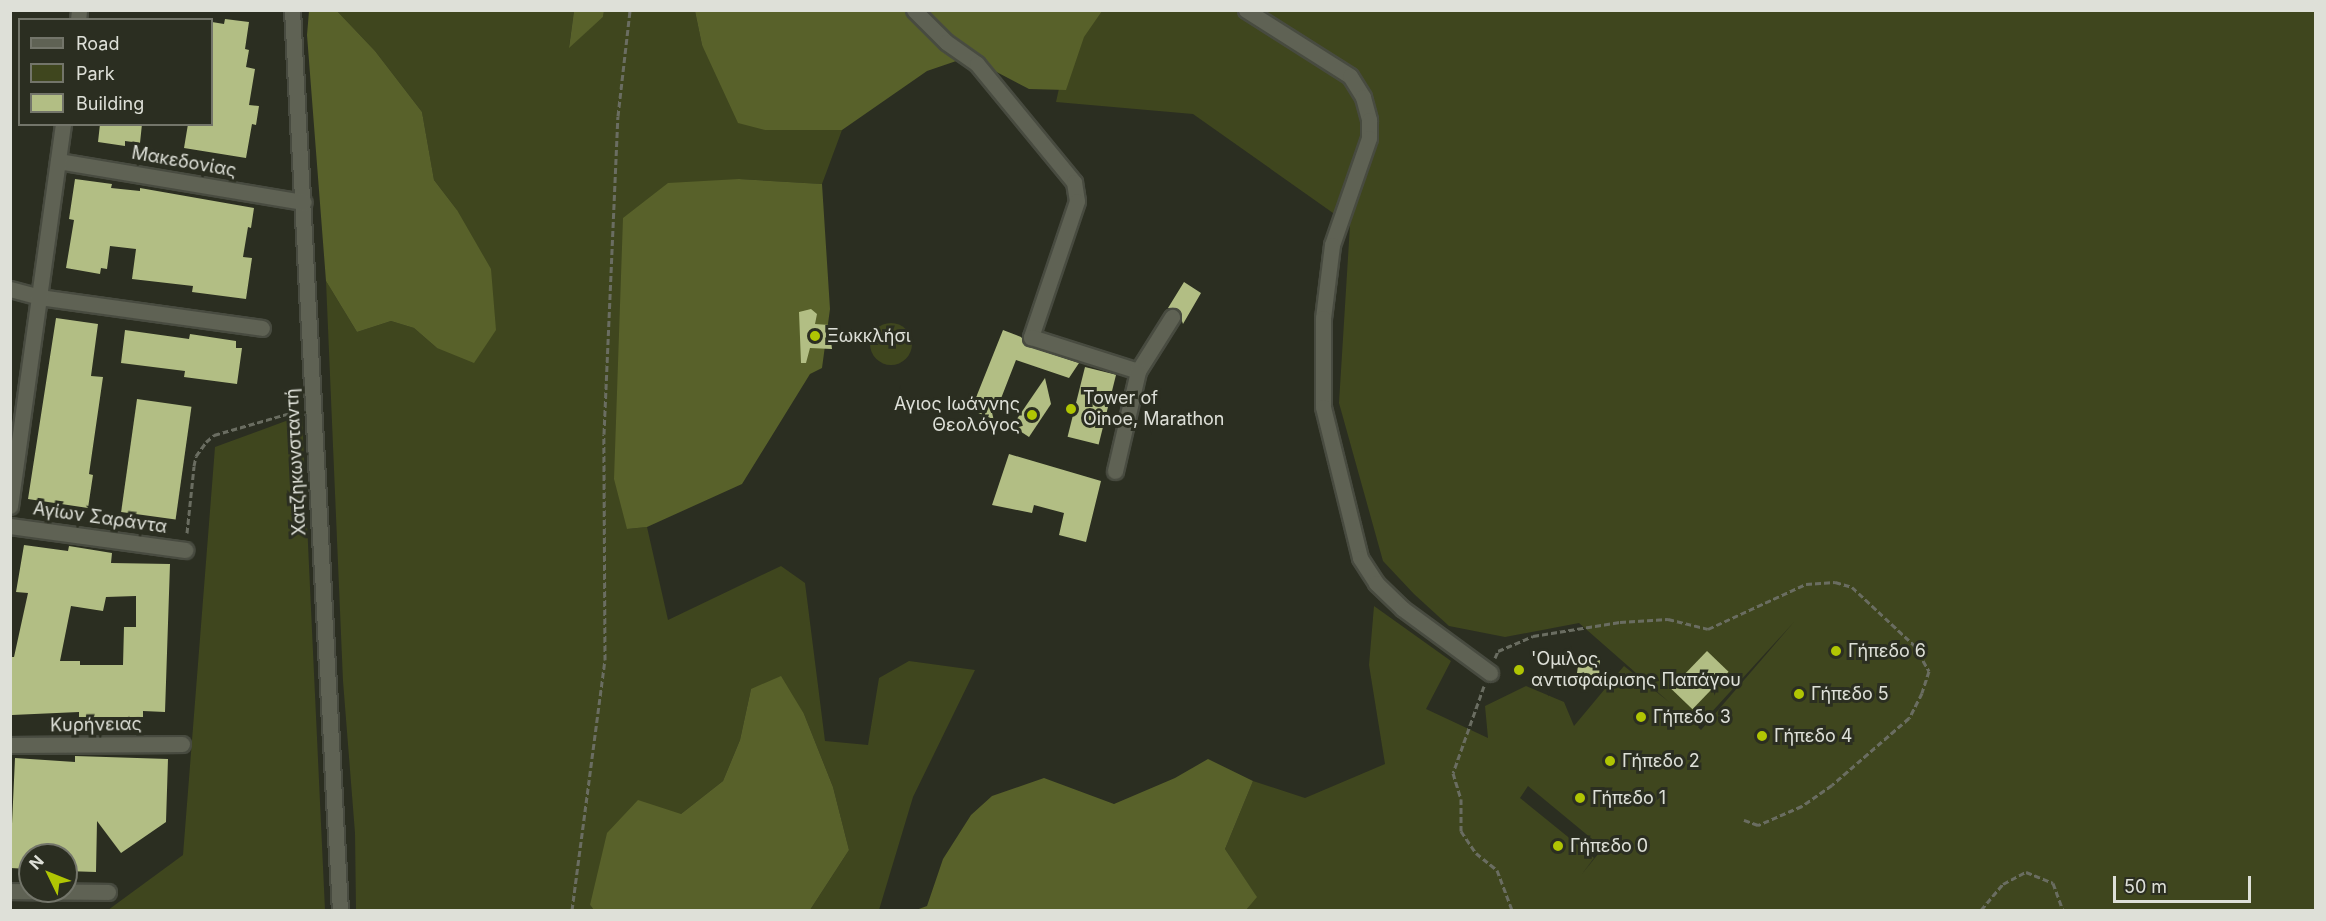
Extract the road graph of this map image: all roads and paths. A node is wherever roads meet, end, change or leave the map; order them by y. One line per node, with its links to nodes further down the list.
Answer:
1 (292, 10): 7 (street, Χατζηκωνσταντή)
2 (630, 10): 25 (path)
3 (914, 10): 12 (street)
4 (1246, 10): 18 (street)
5 (63, 126): 6 (street)
6 (58, 161): 7 (street, Μακεδονίας); 9 (street)
7 (304, 202): 13 (street, Χατζηκωνσταντή)
8 (10, 289): 9 (street)
9 (39, 297): 11 (street); 15 (street)
10 (1172, 317): 12 (street)
11 (262, 328)
12 (1138, 371): 14 (street)
13 (313, 406): 17 (path); 24 (street, Χατζηκωνσταντή)
14 (1115, 471)
15 (10, 506)
16 (10, 525): 17 (street, Αγίων Σαράντα)
17 (185, 550)
18 (1490, 673): 21 (path); 26 (path)
19 (183, 744): 20 (street, Κυρήνειας)
20 (10, 745)
21 (1744, 820)
22 (10, 891): 23 (street)
23 (108, 892)
24 (340, 910)
25 (572, 910)
26 (1512, 910)
27 (1981, 910): 28 (path)
28 (2062, 910)

